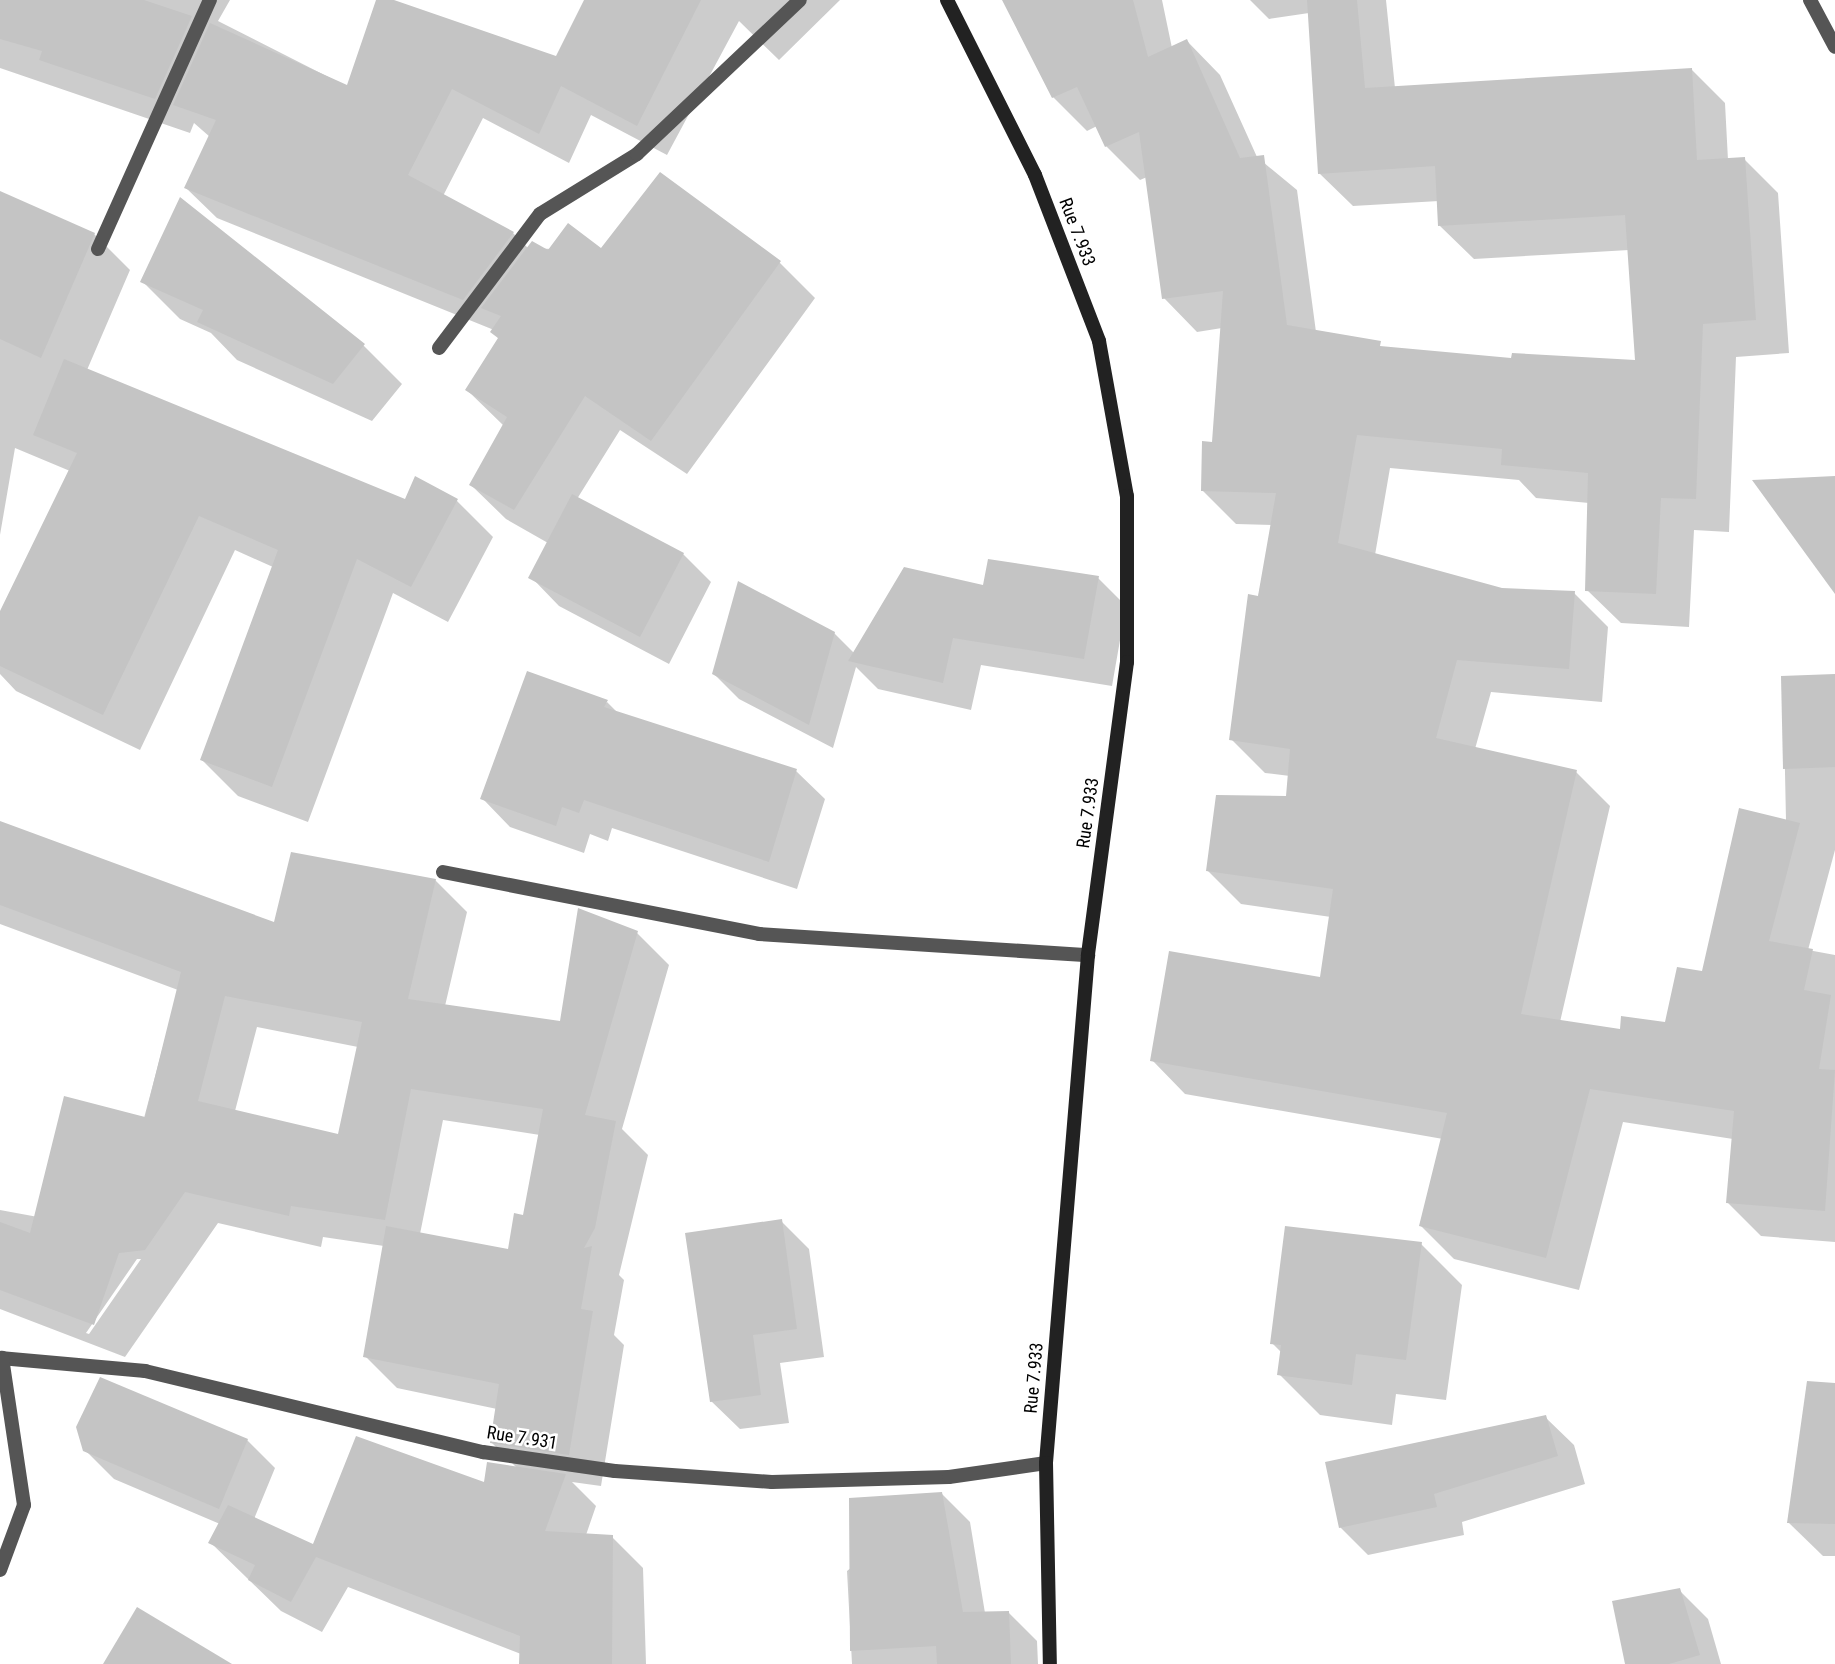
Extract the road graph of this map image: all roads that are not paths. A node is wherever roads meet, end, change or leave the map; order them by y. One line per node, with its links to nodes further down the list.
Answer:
1 (210, 0): 6 (street)
2 (800, 0): 7 (street)
3 (947, 0): 9 (street, Rue 7.933)
4 (1810, 0): 5 (street)
5 (1835, 47)
6 (97, 249)
7 (439, 348)
8 (443, 872): 9 (street)
9 (1088, 955): 11 (street, Rue 7.933)
10 (1, 1358): 11 (street, Rue 7.931); 12 (street)
11 (1046, 1463): 13 (street, Rue 7.933)
12 (0, 1570)
13 (1050, 1664)

